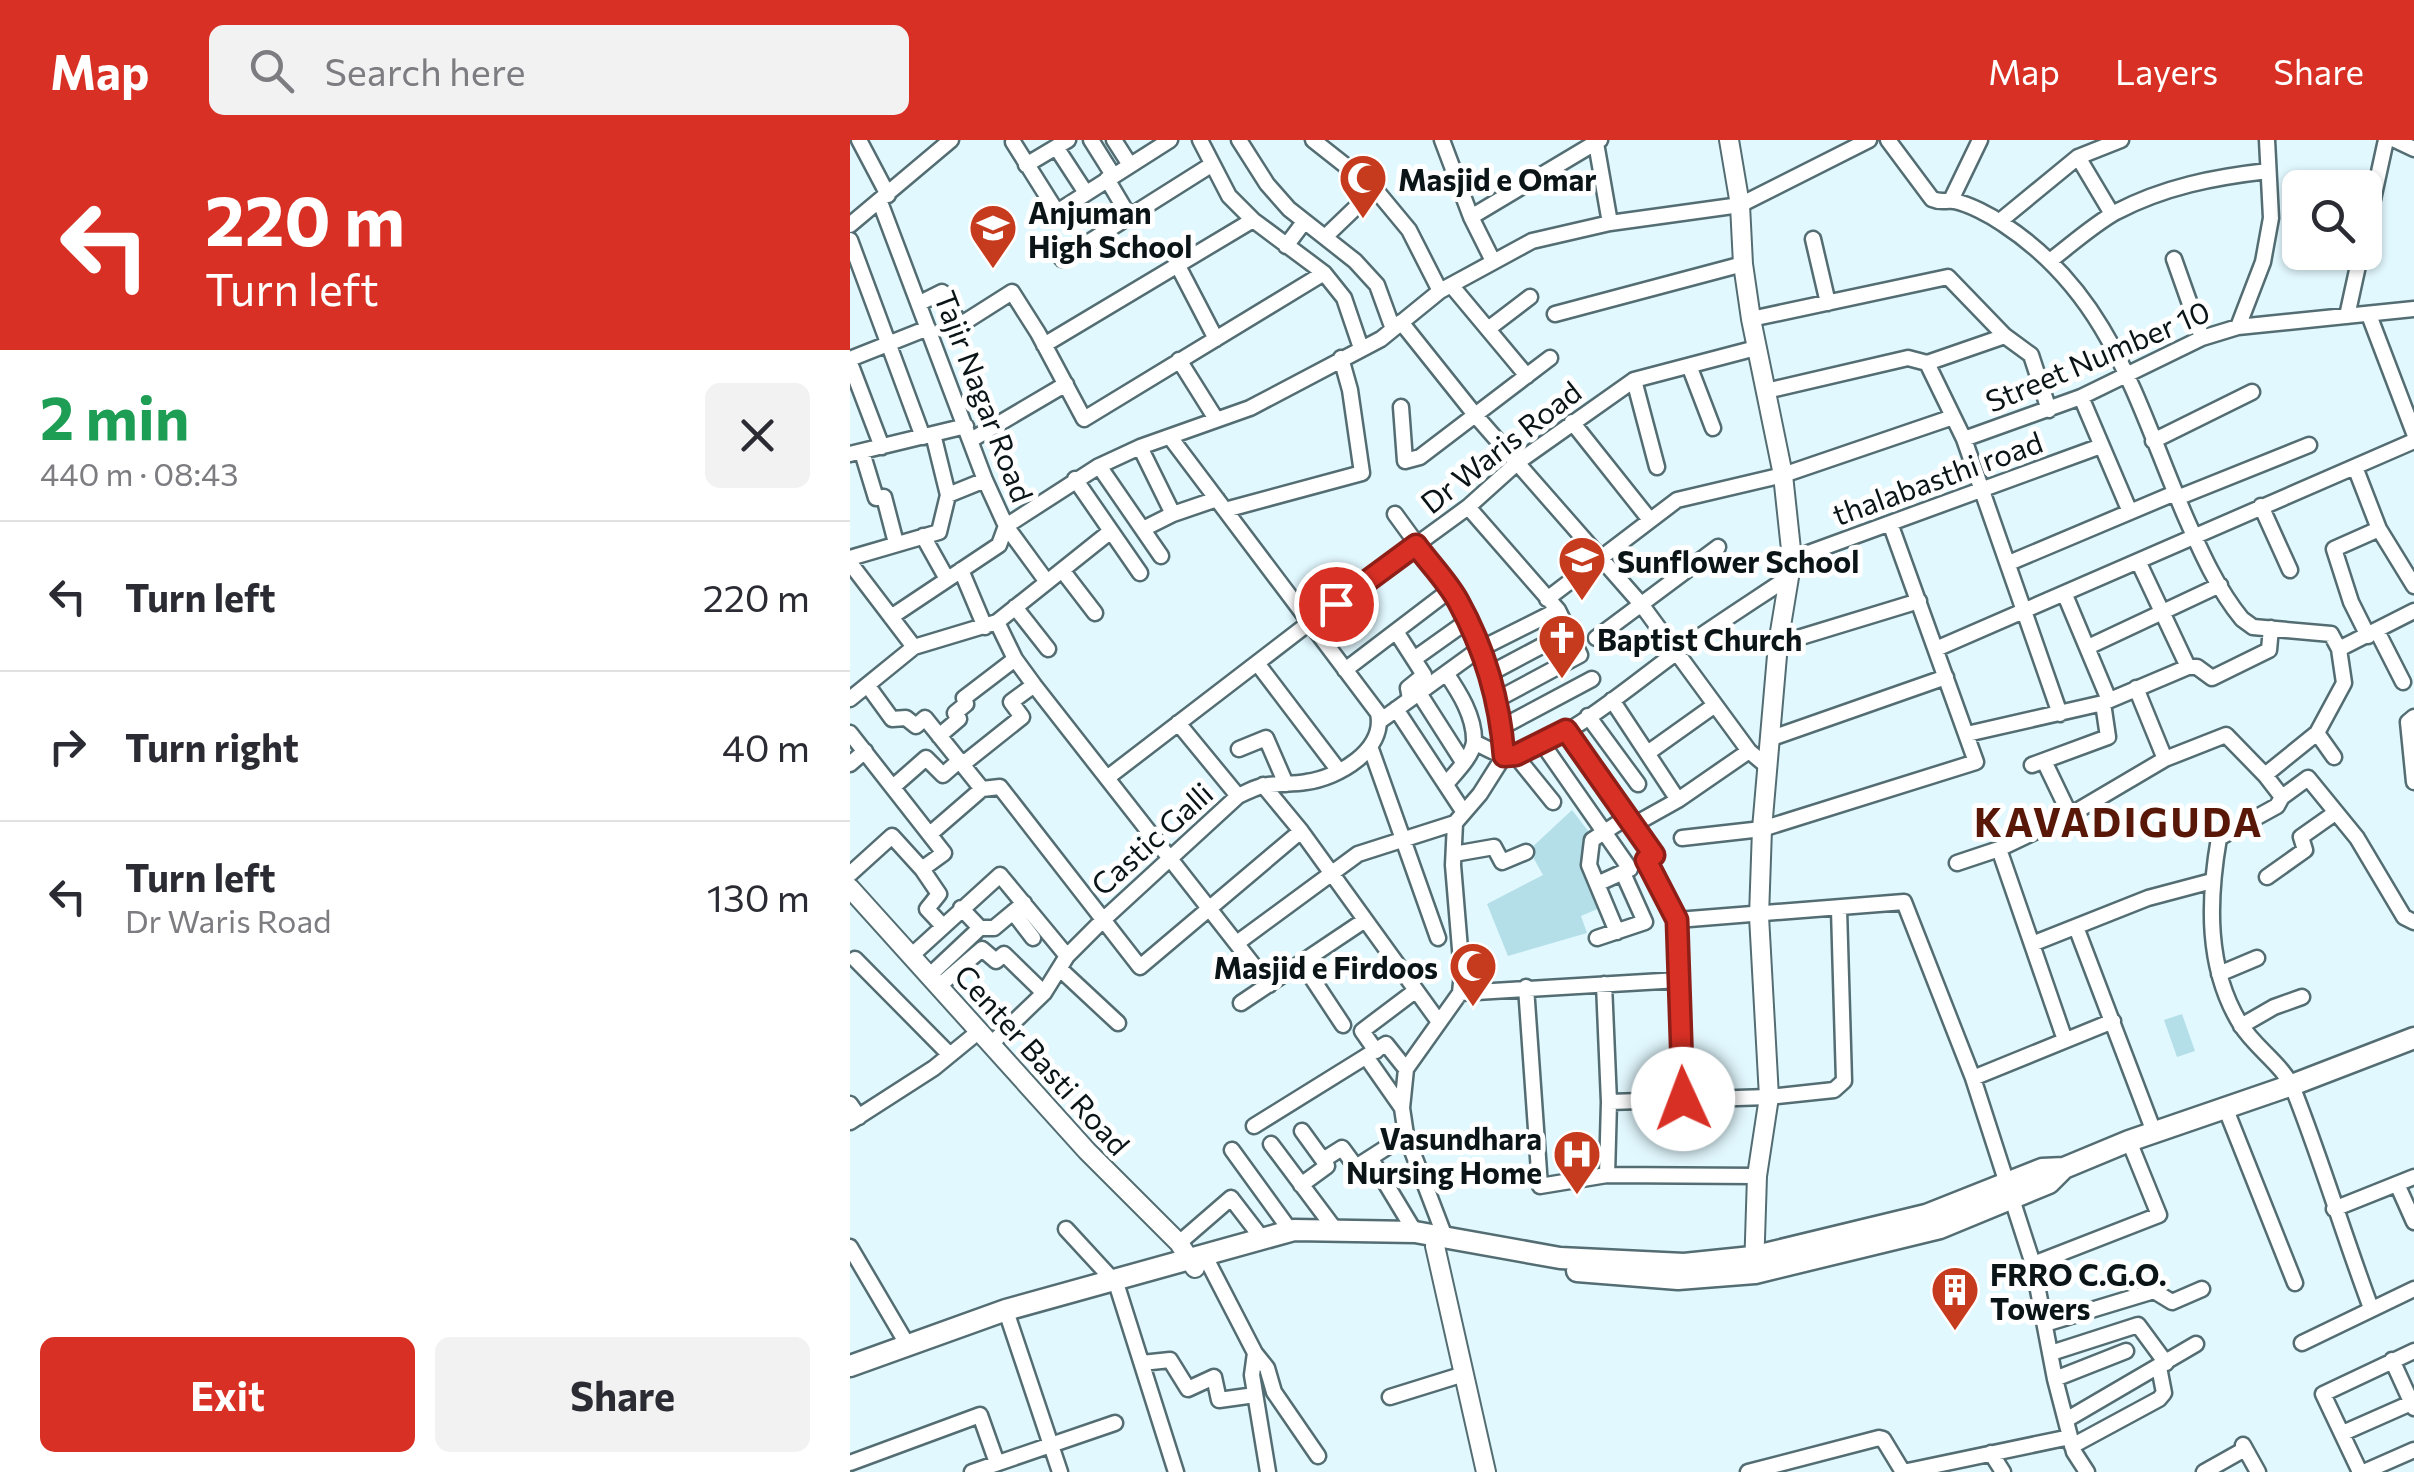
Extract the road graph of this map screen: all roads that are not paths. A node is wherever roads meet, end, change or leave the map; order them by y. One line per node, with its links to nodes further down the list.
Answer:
1 (859, 140): 33 (street, Tajir Nagar Road)
2 (951, 140): 33 (street)
3 (1090, 140): 30 (street)
4 (1114, 140): 25 (street)
5 (1135, 140): 23 (street)
6 (1200, 140): 26 (street)
7 (1238, 140): 40 (street)
8 (1313, 140): 31 (street)
9 (1442, 140): 38 (street)
10 (1729, 140): 35 (street)
11 (1869, 140): 35 (street)
12 (1888, 140): 34 (street)
13 (1980, 140): 34 (street)
14 (2117, 140): 24 (street)
15 (2267, 140): 29 (street, Street Number 10)
16 (2386, 140): 28 (street)
17 (2394, 140): 22 (street)
18 (1014, 142): 27 (street)
19 (1161, 142): 23 (street)
20 (1598, 142): 38 (street); 42 (street)
21 (1062, 143): 27 (street); 32 (street)
22 (2414, 149)
23 (1145, 156): 25 (street)
24 (2078, 157): 36 (street); 41 (street)
25 (1130, 165): 30 (street)
26 (1211, 165): 37 (street); 39 (street)
27 (1026, 166): 32 (street)
28 (2379, 170)
29 (2268, 171): 36 (street); 66 (street, Street Number 10)
30 (1110, 177): 32 (street); 37 (street)
31 (1375, 190): 44 (street); 56 (street)
32 (1086, 194)
33 (884, 199): 43 (street); 59 (street, Tajir Nagar Road)
34 (1951, 200): 41 (street)
35 (1740, 205): 42 (street); 53 (street)
36 (2112, 214): 50 (street)
37 (1130, 216): 48 (street)
38 (1471, 216): 51 (street)
39 (1253, 220): 47 (street); 52 (street)
40 (1304, 222): 44 (street); 47 (street)
41 (2000, 222): 50 (street)
42 (1610, 223): 51 (street)
43 (850, 226)
44 (1325, 237): 65 (street)
45 (1813, 238): 58 (street)
46 (850, 240): 72 (street)
47 (1286, 246): 55 (street)
48 (1062, 259)
49 (2174, 259): 70 (street)
50 (2051, 260): 83 (street)
51 (1493, 261): 56 (street)
52 (1177, 264): 71 (street); 73 (street)
53 (1743, 264): 61 (street); 64 (street)
54 (2357, 270): 62 (street)
55 (1324, 273): 71 (street); 74 (street)
56 (1445, 288): 65 (street); 68 (street)
57 (1530, 297): 68 (street)
58 (1828, 303): 64 (street); 69 (street)
59 (920, 304): 67 (street, Tajir Nagar Road); 73 (street)
60 (2414, 309): 63 (street)
61 (1554, 314)
62 (2347, 316): 63 (street); 66 (street)
63 (2369, 316): 96 (street)
64 (1751, 319): 75 (street)
65 (1397, 326): 74 (street); 91 (street)
66 (2238, 327): 70 (street, Street Number 10)
67 (928, 328): 72 (street); 97 (street, Tajir Nagar Road)
68 (1488, 329): 82 (street)
69 (2005, 336): 80 (street); 90 (street)
70 (2202, 338): 83 (street, Street Number 10)
71 (1216, 340): 78 (street)
72 (889, 343): 79 (street); 98 (street)
73 (1044, 345): 85 (street)
74 (1361, 348): 76 (street)
75 (1756, 348): 81 (street, Dr Waris Road); 86 (street)
76 (1341, 358): 93 (street); 118 (street)
77 (1550, 358): 82 (street)
78 (1179, 360): 85 (street); 93 (street)
79 (850, 361): 105 (street)
80 (1927, 363): 86 (street); 92 (street)
81 (1690, 368): 84 (street, Dr Waris Road); 95 (street)
82 (1527, 376): 91 (street)
83 (2129, 377): 88 (street, Street Number 10); 101 (street)
84 (1634, 380): 94 (street, Dr Waris Road); 110 (street)
85 (1066, 384): 97 (street)
86 (1766, 392): 112 (street)
87 (2252, 392): 101 (street)
88 (2082, 397): 90 (street, Street Number 10); 104 (street)
89 (1400, 406): 91 (street)
90 (2049, 410): 100 (street, Street Number 10)
91 (1476, 416): 108 (street)
92 (1953, 417): 100 (street); 112 (street)
93 (1216, 419): 99 (street)
94 (1572, 422): 108 (street, Dr Waris Road); 124 (street)
95 (1713, 428)
96 (2414, 432)
97 (968, 433): 98 (street); 114 (street, Tajir Nagar Road)
98 (928, 436): 105 (street); 116 (street)
99 (1170, 436): 106 (street); 118 (street)
100 (1964, 439): 115 (street)
101 (2152, 441): 117 (street)
102 (2414, 441): 111 (street)
103 (2309, 445): 117 (street)
104 (2101, 446): 115 (street, thalabasthi road); 121 (street)
105 (882, 447): 107 (street)
106 (1140, 447): 109 (street); 122 (street)
107 (856, 453): 132 (street)
108 (1518, 462): 120 (street, Dr Waris Road); 137 (street)
109 (1099, 466): 113 (street); 128 (street)
110 (1657, 467)
111 (2355, 468): 119 (street); 127 (street)
112 (1783, 475): 124 (street); 140 (street)
113 (1075, 479): 126 (street); 129 (street)
114 (985, 480): 116 (street); 126 (street, Tajir Nagar Road)
115 (1981, 490): 125 (street, thalabasthi road); 139 (street)
116 (948, 495): 130 (street)
117 (2176, 495): 121 (street); 131 (street)
118 (1221, 505): 122 (street); 161 (street)
119 (2261, 506): 131 (street); 143 (street)
120 (1468, 508): 133 (street, Dr Waris Road); 153 (street)
121 (2130, 512): 139 (street)
122 (1172, 514): 128 (street)
123 (1394, 514): 133 (street)
124 (1650, 520): 137 (street)
125 (1890, 523): 140 (street, thalabasthi road); 151 (street)
126 (1006, 526): 141 (street, Tajir Nagar Road); 146 (street)
127 (2379, 528): 148 (street); 166 (street)
128 (1143, 529): 135 (street)
129 (1111, 531): 142 (street); 144 (street)
130 (923, 536): 132 (street); 145 (street)
131 (2196, 539): 138 (street); 147 (street)
132 (896, 543): 136 (street)
133 (1416, 545): 149 (street); 161 (street, Dr Waris Road)
134 (1718, 547): 152 (street)
135 (1161, 556)
136 (850, 560): 159 (street)
137 (1600, 560): 152 (street); 153 (street)
138 (2139, 563): 150 (street); 156 (street)
139 (2009, 564): 155 (street)
140 (1790, 568): 168 (street); 175 (street, thalabasthi road)
141 (962, 570): 145 (street, Tajir Nagar Road); 162 (street)
142 (1062, 570): 146 (street); 158 (street)
143 (2290, 570)
144 (1140, 574)
145 (947, 579): 159 (street, Tajir Nagar Road)
146 (1047, 582): 154 (street)
147 (2220, 585): 156 (street); 163 (street)
148 (2414, 586)
149 (1450, 590): 160 (street); 165 (street)
150 (2064, 595): 155 (street); 170 (street)
151 (1919, 601): 168 (street); 172 (street)
152 (1640, 604): 167 (street); 175 (street)
153 (1552, 605): 164 (street); 174 (street)
154 (1015, 607): 162 (street); 171 (street)
155 (2025, 611): 172 (street); 196 (street)
156 (2161, 612): 170 (street); 179 (street)
157 (2414, 612): 166 (street)
158 (1095, 613)
159 (890, 617): 169 (street)
160 (1466, 622): 174 (street); 177 (street)
161 (1309, 623): 178 (street, Dr Waris Road); 180 (street)
162 (991, 624): 169 (street); 176 (street)
163 (2271, 628): 173 (street); 179 (street)
164 (1568, 632): 182 (street); 191 (street)
165 (1397, 633): 177 (street); 180 (street)
166 (2372, 634): 173 (street); 185 (street)
167 (1596, 638)
168 (1778, 644): 207 (street)
169 (914, 647): 187 (street)
170 (2088, 647): 193 (street)
171 (1048, 649)
172 (1936, 649): 183 (street)
173 (2339, 649): 203 (street)
174 (1478, 650): 181 (street); 182 (street)
175 (1676, 652): 192 (street, thalabasthi road); 194 (street)
176 (1015, 659): 186 (street); 206 (street)
177 (1414, 659): 189 (street)
178 (1258, 662): 200 (street, Dr Waris Road); 222 (street)
179 (2188, 667): 188 (street)
180 (1345, 670): 199 (street)
181 (1446, 673): 189 (street); 208 (street)
182 (1487, 675): 191 (street)
183 (1946, 677): 205 (street); 207 (street)
184 (1592, 679): 201 (street)
185 (2403, 682)
186 (1034, 685): 218 (street); 224 (street)
187 (868, 686): 190 (street); 206 (street)
188 (2136, 688): 193 (street); 217 (street)
189 (1414, 696): 195 (street); 219 (street)
190 (850, 699)
191 (1498, 699): 201 (street)
192 (1612, 700): 197 (street, thalabasthi road); 214 (street)
193 (2106, 702): 196 (street); 237 (street)
194 (1715, 704): 213 (street); 214 (street)
195 (1396, 709): 199 (street); 227 (street)
196 (2060, 714): 205 (street)
197 (1588, 716): 202 (street, thalabasthi road); 228 (street)
198 (2414, 717): 225 (street)
199 (1380, 721): 211 (street)
200 (1178, 724): 224 (street, Dr Waris Road); 232 (street)
201 (1502, 727): 215 (street)
202 (1566, 730): 209 (street, thalabasthi road); 239 (street)
203 (2316, 732): 216 (street); 223 (street)
204 (850, 733): 212 (street)
205 (1967, 734): 240 (street)
206 (939, 736): 218 (street)
207 (1772, 738): 221 (street)
208 (1474, 742): 215 (street); 219 (street)
209 (1542, 743): 215 (street, thalabasthi road); 242 (street)
210 (1240, 749): 226 (street)
211 (1370, 749): 222 (street, Castic Galli); 245 (street)
212 (865, 750): 220 (street); 229 (street)
213 (1749, 751): 221 (street); 234 (street)
214 (1649, 752): 234 (street)
215 (1509, 756): 235 (street); 238 (street)
216 (2334, 757)
217 (2165, 760): 223 (street); 237 (street)
218 (961, 762): 229 (street); 231 (street)
219 (1464, 762): 227 (street)
220 (850, 764)
221 (1768, 767): 240 (street)
222 (1340, 771): 226 (street, Castic Galli)
223 (2265, 775): 233 (street)
224 (1108, 778): 249 (street)
225 (2414, 782)
226 (1286, 784): 230 (street, Castic Galli)
227 (1446, 784): 238 (street)
228 (1638, 784)
229 (893, 786): 243 (street)
230 (1263, 786): 232 (street, Castic Galli); 241 (street)
231 (982, 789): 243 (street); 264 (street)
232 (1238, 796): 249 (street, Castic Galli)
233 (2282, 797): 236 (street); 256 (street)
234 (1678, 800): 239 (street)
235 (1553, 802)
236 (2335, 813): 255 (street); 267 (street)
237 (2070, 815): 246 (street)
238 (1459, 817): 245 (street); 248 (street)
239 (1632, 820): 242 (street); 266 (street)
240 (1762, 830): 244 (street); 263 (street)
241 (1301, 831): 252 (street); 259 (street)
242 (1606, 833): 253 (street); 257 (street)
243 (930, 834): 251 (street)
244 (1682, 838)
245 (1404, 840): 252 (street); 273 (street)
246 (1999, 849): 250 (street); 276 (street)
247 (1526, 852): 248 (street)
248 (1454, 854): 289 (street)
249 (1168, 858): 259 (street); 264 (street, Castic Galli)
250 (1957, 863)
251 (922, 869): 254 (street); 268 (street)
252 (1330, 872): 265 (street); 275 (street)
253 (1623, 872): 257 (street); 271 (street)
254 (850, 874)
255 (2267, 877)
256 (2212, 881): 269 (street); 282 (street)
257 (1597, 884): 271 (street)
258 (850, 889): 277 (street, Center Basti Road)
259 (1209, 906): 264 (street); 275 (street)
260 (961, 908): 261 (street); 268 (street); 270 (street)
261 (1018, 908): 270 (street); 272 (street); 280 (street)
262 (1839, 909): 263 (street); 304 (street); 306 (street)
263 (1759, 916): 266 (street); 306 (street)
264 (1102, 920): 280 (street, Castic Galli)
265 (1365, 920): 281 (street); 288 (street)
266 (1677, 920): 283 (street)
267 (2414, 922)
268 (942, 926): 277 (street)
269 (2076, 926): 276 (street); 293 (street)
270 (980, 928): 284 (street)
271 (1618, 932): 274 (street)
272 (1033, 938)
273 (1438, 938)
274 (1597, 938)
275 (1237, 942): 286 (street)
276 (2032, 944): 300 (street)
277 (911, 956): 284 (street, Center Basti Road)
278 (2257, 958): 282 (street)
279 (855, 959): 302 (street)
280 (1063, 962): 290 (street, Castic Galli); 295 (street)
281 (1302, 963): 286 (street); 296 (street)
282 (2219, 974): 297 (street)
283 (1679, 980): 285 (street); 307 (street)
284 (934, 981): 290 (street); 299 (street, Center Basti Road)
285 (1604, 984): 287 (street); 308 (street)
286 (1269, 986): 292 (street)
287 (1526, 987): 289 (street); 321 (street)
288 (1415, 991): 294 (street); 301 (street)
289 (1460, 992): 294 (street)
290 (1044, 994): 299 (street, Castic Galli)
291 (2302, 997): 297 (street)
292 (1242, 1003)
293 (2113, 1021): 300 (street); 314 (street)
294 (1439, 1022): 303 (street)
295 (1118, 1023)
296 (1342, 1025)
297 (2241, 1026): 305 (street)
298 (2414, 1038): 305 (main road)
299 (984, 1039): 302 (street, Castic Galli); 336 (street, Center Basti Road)
300 (2065, 1040): 304 (street)
301 (1372, 1054): 303 (street); 310 (street); 312 (street)
302 (950, 1055): 311 (street, Castic Galli)
303 (1406, 1069): 310 (street)
304 (1972, 1078): 326 (street)
305 (2292, 1085): 309 (main road); 327 (street)
306 (1769, 1097): 307 (street); 322 (street)
307 (1683, 1099): 308 (street)
308 (1609, 1102): 321 (street)
309 (2224, 1107): 314 (main road); 340 (street)
310 (1402, 1108): 315 (street)
311 (853, 1114)
312 (1254, 1126)
313 (1302, 1131): 320 (street)
314 (2154, 1132): 316 (main road)
315 (1406, 1135): 319 (street); 334 (street)
316 (2129, 1140): 326 (main road); 337 (street)
317 (1270, 1144): 325 (street)
318 (1232, 1150): 331 (street)
319 (1371, 1159): 320 (street); 332 (street)
320 (1323, 1160): 325 (street)
321 (1606, 1175): 322 (street)
322 (1757, 1176): 338 (street)
323 (2414, 1177): 324 (street)
324 (2397, 1184): 327 (street); 328 (street)
325 (1300, 1185): 329 (street)
326 (2009, 1192): 337 (street); 338 (main road)
327 (2334, 1209): 343 (street)
328 (2413, 1216)
329 (1334, 1228): 331 (main road); 332 (main road)
330 (1066, 1229): 339 (street)
331 (1290, 1230): 333 (main road)
332 (1415, 1232): 334 (main road)
333 (1261, 1236): 336 (main road); 336 (street)
334 (1440, 1242): 336 (main road); 338 (main road); 357 (street)
335 (850, 1246): 347 (street)
336 (1193, 1258): 339 (main road); 351 (street)
337 (2033, 1264): 345 (street)
338 (1753, 1265)
339 (1115, 1284): 344 (main road); 347 (main road); 354 (street)
340 (2295, 1284)
341 (2202, 1288): 345 (street)
342 (2414, 1289): 343 (street)
343 (2370, 1308): 346 (street)
344 (1009, 1320): 358 (main road); 367 (street)
345 (2046, 1324): 352 (street)
346 (2302, 1342)
347 (907, 1344): 356 (main road)
348 (2196, 1344): 355 (street)
349 (2414, 1350): 353 (street)
350 (2126, 1351): 359 (street)
351 (1255, 1353): 360 (street); 370 (street)
352 (2051, 1353): 355 (street); 359 (street)
353 (2392, 1360): 362 (street); 365 (street)
354 (1142, 1363): 360 (street); 376 (street)
355 (2162, 1365): 363 (street); 366 (street)
356 (850, 1366)
357 (1464, 1374): 361 (street); 378 (street)
358 (850, 1378)
359 (2055, 1379): 363 (street)
360 (1255, 1395): 377 (street)
361 (1390, 1397)
362 (2413, 1406): 365 (street)
363 (2066, 1420): 366 (street)
364 (1115, 1423): 367 (street)
365 (2343, 1433): 385 (street)
366 (2071, 1442): 369 (street); 382 (street)
367 (1051, 1446): 371 (street); 375 (street)
368 (2414, 1450): 385 (street)
369 (1991, 1453): 380 (street); 381 (street)
370 (1318, 1456)
371 (997, 1463): 372 (street); 374 (street)
372 (850, 1464)
373 (1787, 1468): 379 (street); 380 (street)
374 (972, 1472)
375 (1060, 1472)
376 (1176, 1472)
377 (1268, 1472)
378 (1486, 1472)
379 (1748, 1472)
380 (1904, 1472)
381 (2003, 1472)
382 (2088, 1472)
383 (2204, 1472): 384 (street)
384 (2258, 1472)
385 (2362, 1472)

